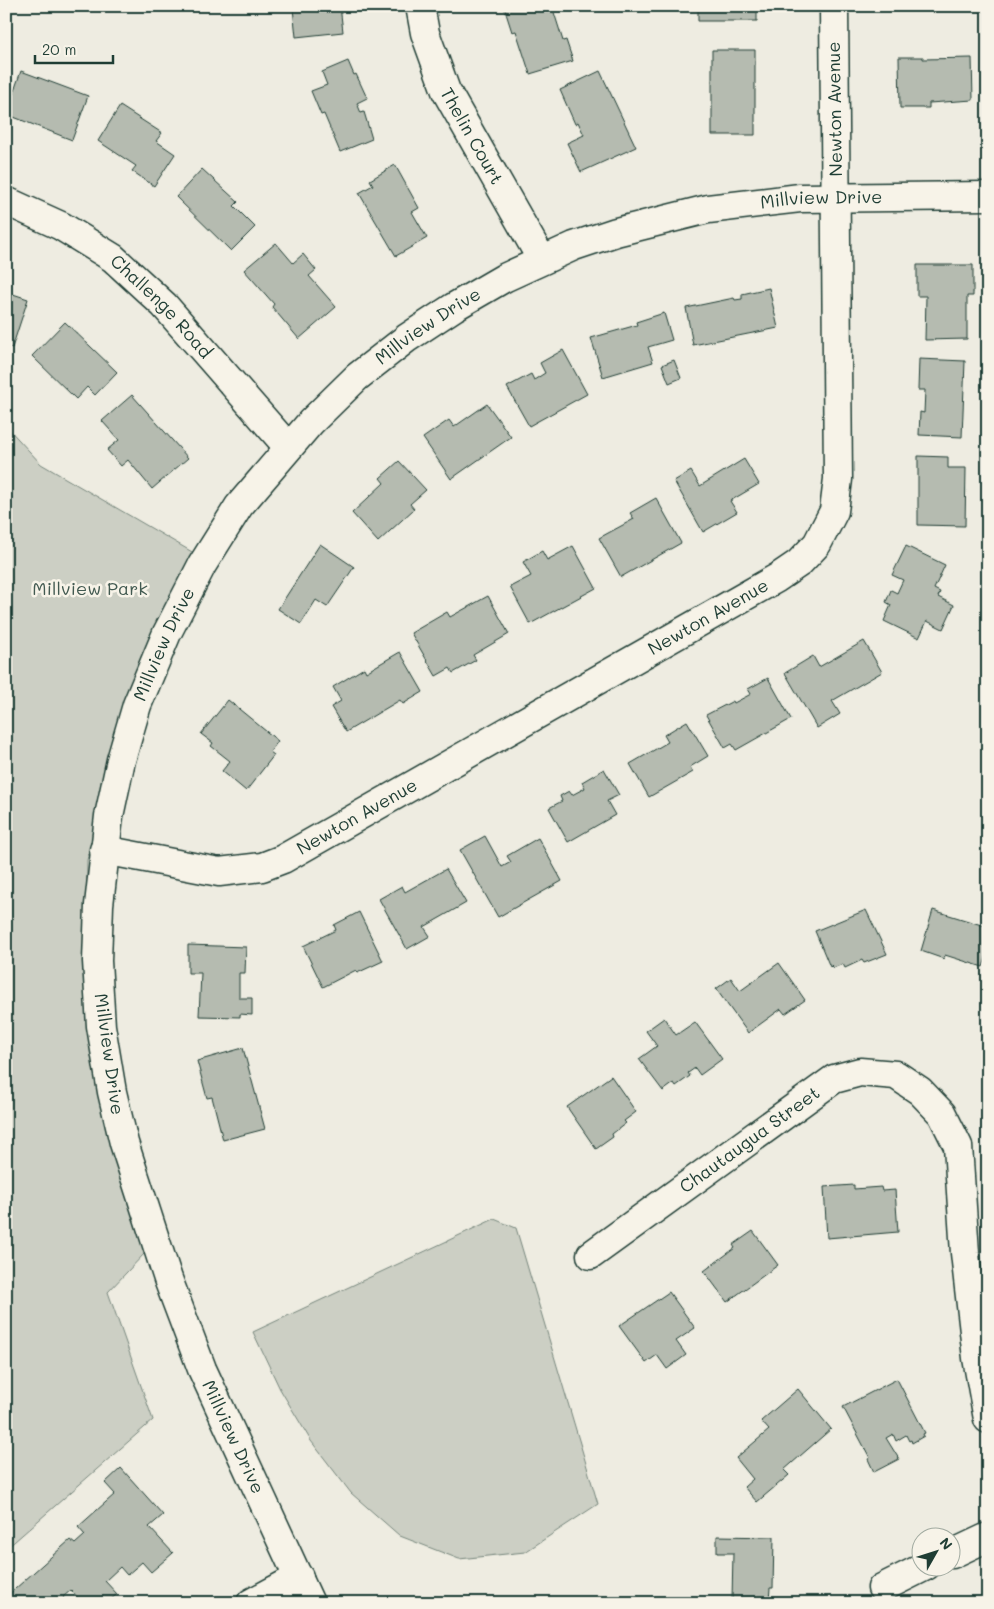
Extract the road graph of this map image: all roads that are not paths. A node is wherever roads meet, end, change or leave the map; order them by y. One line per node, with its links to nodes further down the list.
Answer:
1 (420, 6): 6 (street, Thelin Court)
2 (834, 6): 4 (street, Newton Avenue)
3 (988, 196): 4 (street, Millview Drive)
4 (836, 198): 6 (street, Millview Drive); 8 (street, Newton Avenue)
5 (6, 201): 7 (street, Challenge Road)
6 (542, 260): 7 (street, Millview Drive)
7 (288, 447): 8 (street, Millview Drive)
8 (104, 850): 14 (street, Millview Drive)
9 (591, 1254): 10 (street, Chautaugua Street)
10 (988, 1420)
11 (988, 1537): 12 (street)
12 (962, 1549)
13 (912, 1573): 15 (street)
14 (299, 1577): 16 (street); 17 (street, Millview Drive)
15 (882, 1588)
16 (252, 1603)
17 (310, 1603)

